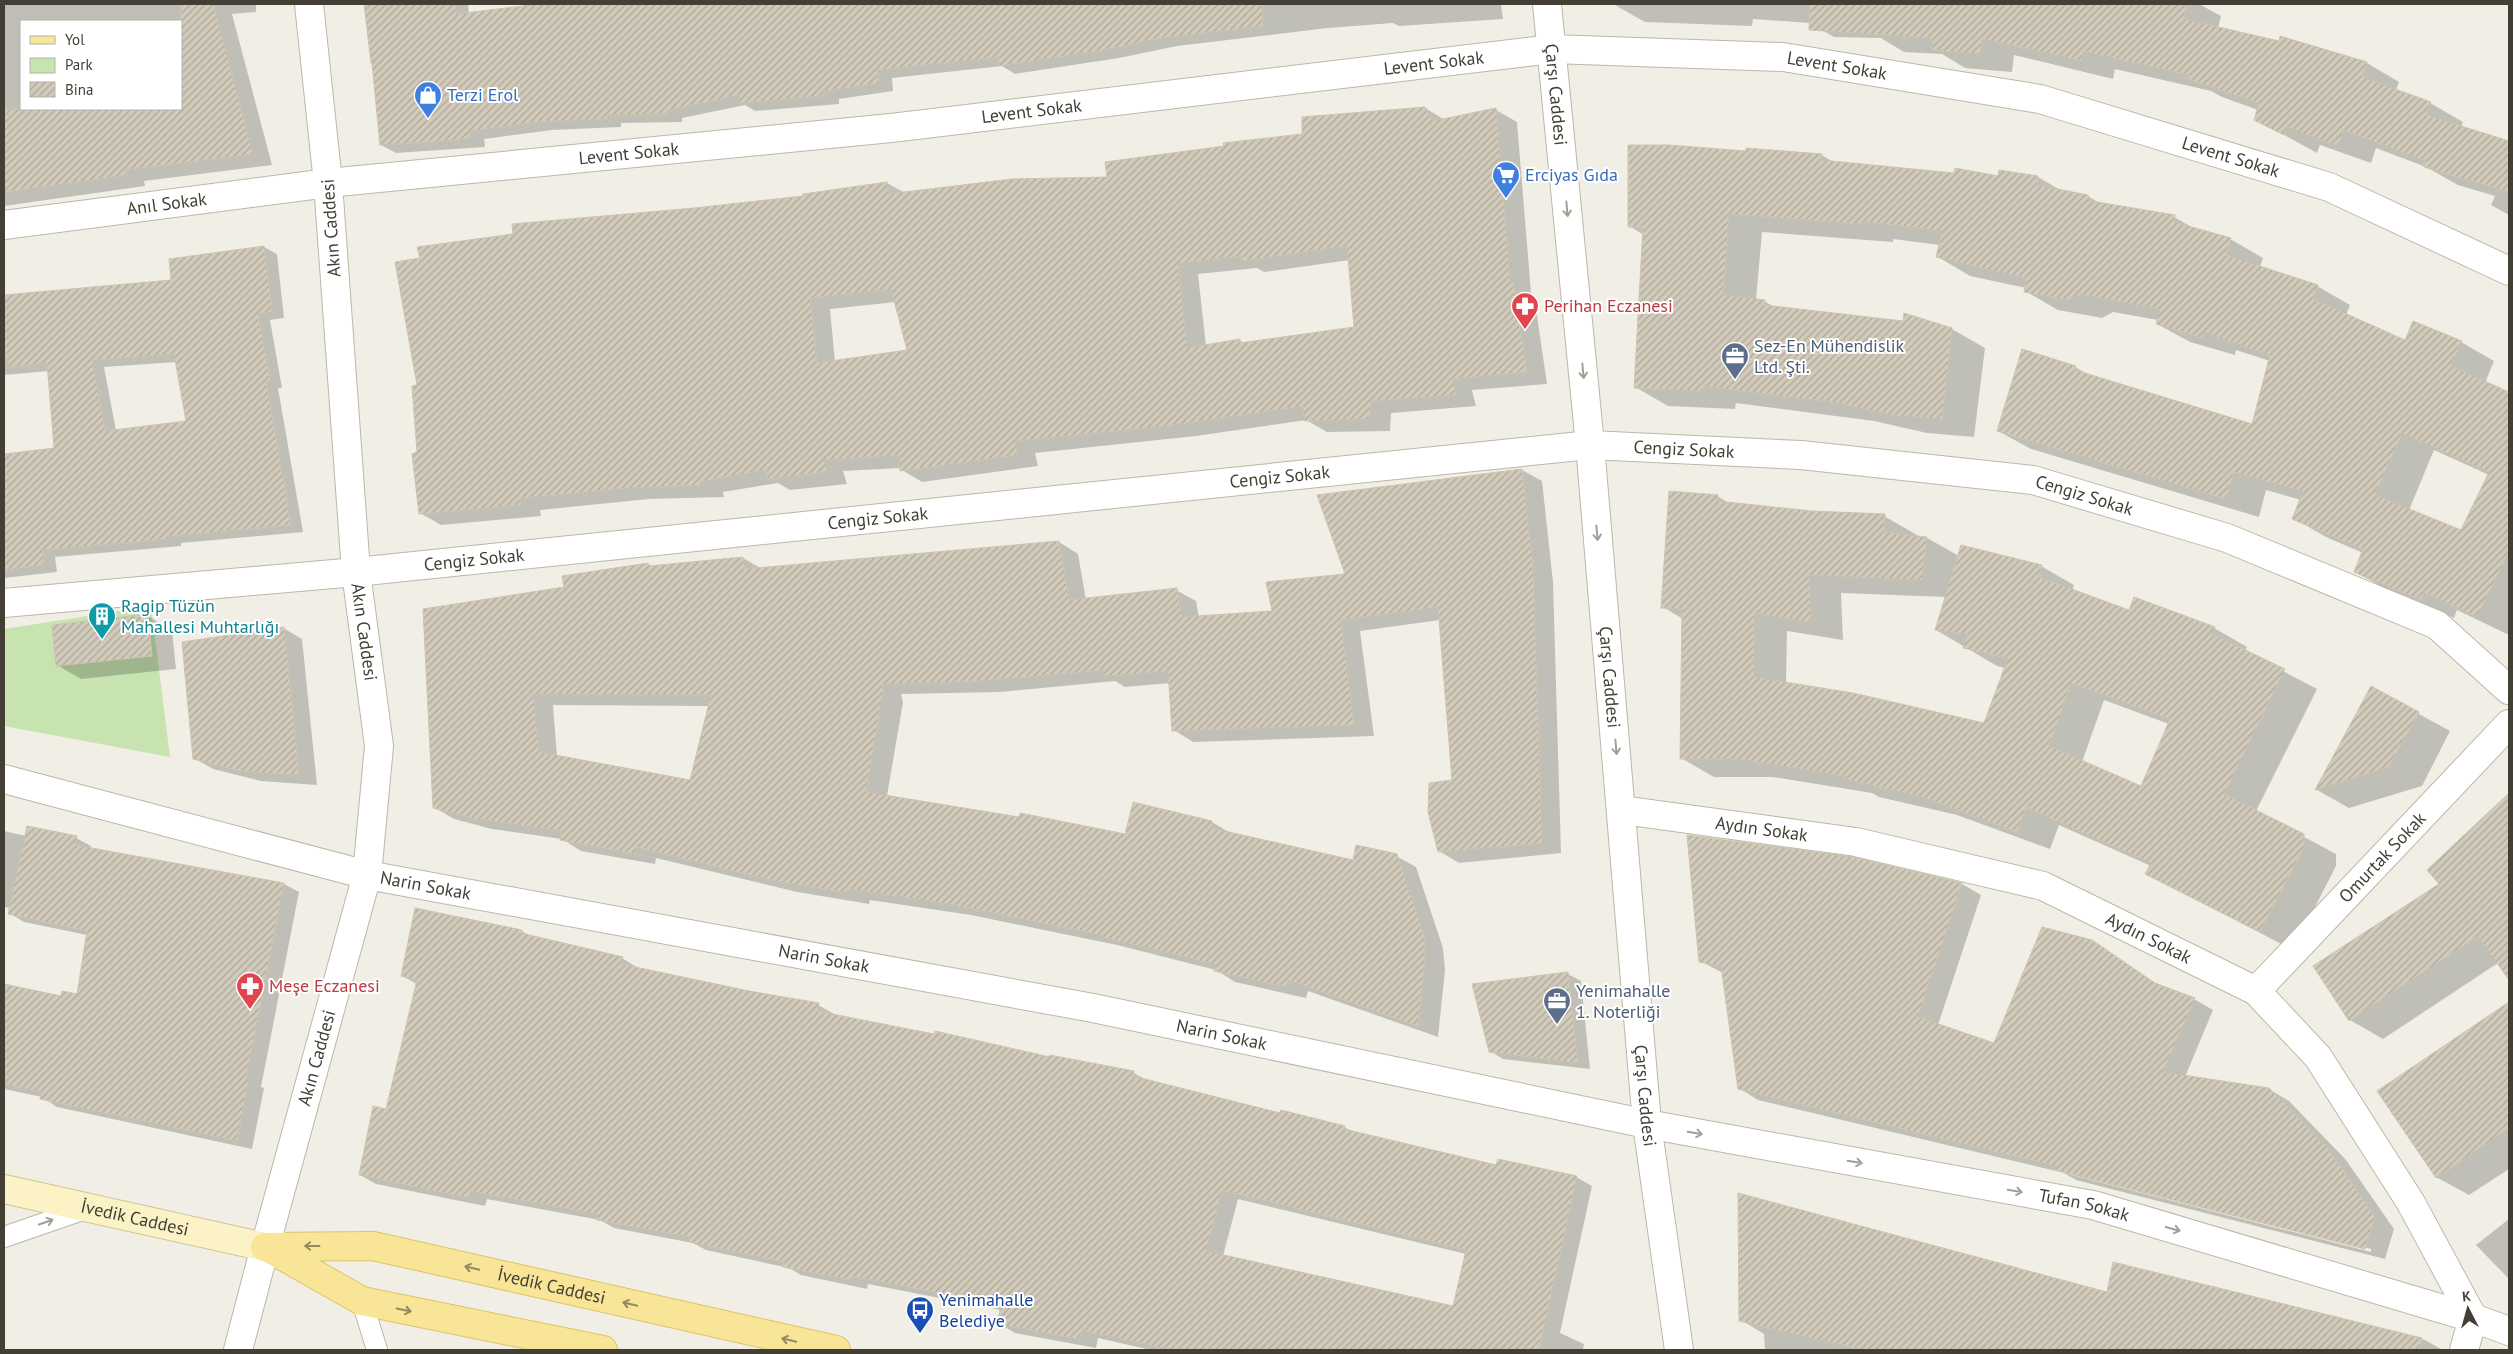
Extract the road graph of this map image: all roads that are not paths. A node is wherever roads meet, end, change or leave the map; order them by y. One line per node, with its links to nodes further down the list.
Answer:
1 (309, 4): 4 (street, Akın Caddesi)
2 (1547, 4): 3 (street, Çarşı Caddesi)
3 (1552, 49): 4 (street, Levent Sokak); 6 (street, Levent Sokak); 7 (street, Çarşı Caddesi, one-way to 7)
4 (328, 183): 5 (street, Anıl Sokak); 8 (street, Akın Caddesi)
5 (4, 225)
6 (2509, 271)
7 (1590, 445): 8 (street, Cengiz Sokak); 10 (street, Cengiz Sokak); 13 (street, Çarşı Caddesi, one-way to 13)
8 (356, 572): 9 (street, Cengiz Sokak); 14 (street, Akın Caddesi)
9 (4, 603)
10 (2509, 690)
11 (2509, 724): 15 (street, Omurtak Sokak)
12 (4, 779): 14 (street, Narin Sokak)
13 (1622, 810): 15 (street, Aydın Sokak); 16 (street, Çarşı Caddesi)
14 (367, 875): 16 (street, Narin Sokak); 20 (street, Akın Caddesi)
15 (2256, 991): 22 (street, Aydın Sokak)
16 (1647, 1124): 22 (street, Tufan Sokak, one-way to 22); 28 (street, Çarşı Caddesi)
17 (4, 1189): 18 (main road, İvedik Caddesi)
18 (88, 1208): 19 (lane, one-way to 18); 20 (main road, İvedik Caddesi)
19 (4, 1237)
20 (266, 1247): 21 (main road, İvedik Caddesi); 24 (street, Akın Caddesi); 27 (main road, İvedik Caddesi, one-way to 20)
21 (362, 1301): 25 (lane); 26 (main road, İvedik Caddesi, one-way to 26)
22 (2473, 1318): 23 (street, Tufan Sokak); 29 (street)
23 (2509, 1331)
24 (238, 1350)
25 (377, 1350)
26 (603, 1350)
27 (836, 1350)
28 (1679, 1350)
29 (2464, 1350)

